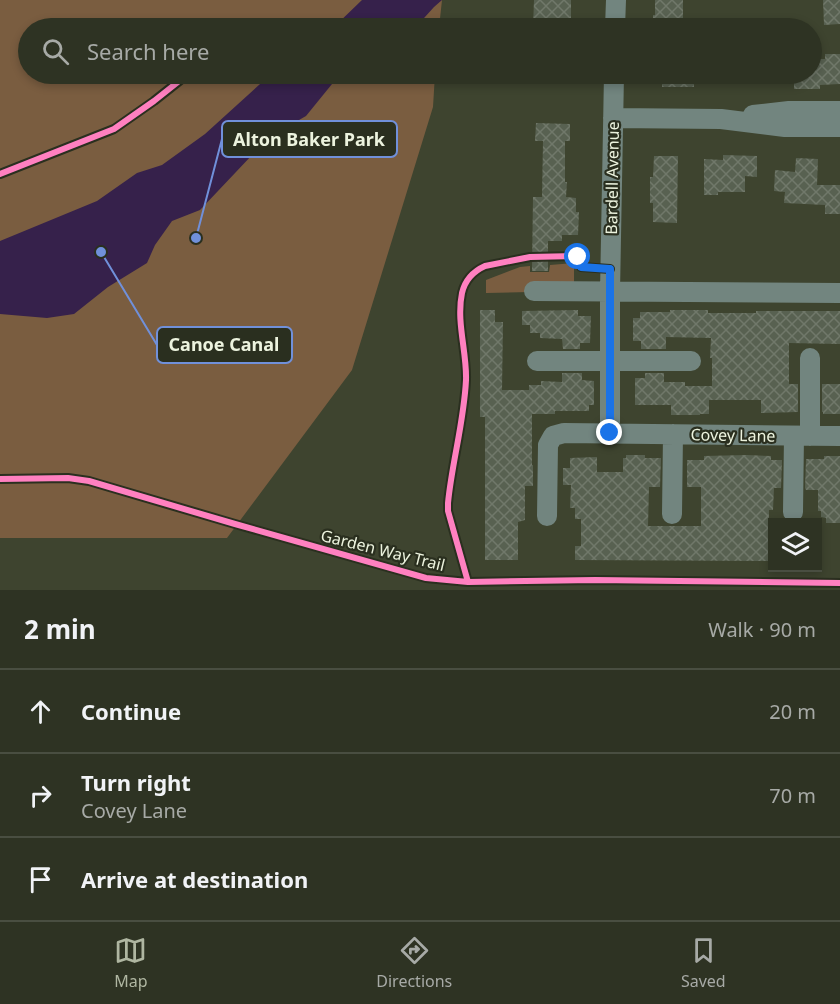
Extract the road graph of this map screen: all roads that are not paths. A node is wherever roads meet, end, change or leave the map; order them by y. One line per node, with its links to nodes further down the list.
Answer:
1 (616, 0): 2 (street)
2 (615, 18)
3 (614, 84): 5 (street, Bardell Avenue)
4 (840, 111): 6 (street)
5 (613, 118): 6 (street); 8 (street, Bardell Avenue)
6 (721, 119): 7 (street)
7 (840, 127)
8 (610, 288): 9 (street); 10 (street); 12 (street)
9 (534, 291)
10 (840, 292)
11 (810, 358): 17 (street, Covey Lane)
12 (610, 360): 13 (street); 14 (street); 15 (street)
13 (537, 361)
14 (691, 361)
15 (610, 433): 16 (street, Covey Lane); 21 (street, Covey Lane)
16 (673, 434): 17 (street, Covey Lane); 20 (street, Covey Lane)
17 (802, 435): 18 (street, Covey Lane); 19 (street, Covey Lane)
18 (840, 436)
19 (793, 512)
20 (672, 514)
21 (547, 516)

